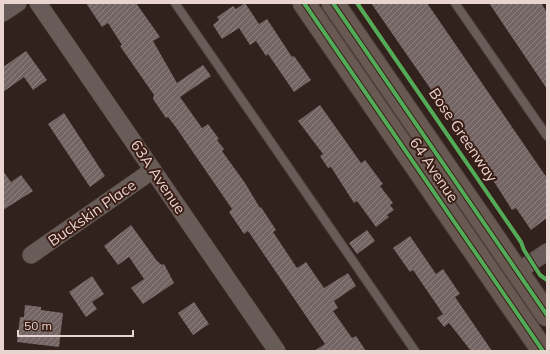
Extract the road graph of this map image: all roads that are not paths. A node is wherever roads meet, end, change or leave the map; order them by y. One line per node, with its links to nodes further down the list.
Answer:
1 (18, 3): 7 (street)
2 (38, 3): 9 (street, 63A Avenue)
3 (175, 3): 15 (lane)
4 (304, 3): 16 (main road, 64 Avenue)
5 (333, 3): 12 (main road, 64 Avenue)
6 (455, 3): 8 (lane)
7 (3, 13)
8 (547, 136)
9 (153, 170): 11 (street, Buckskin Place); 14 (street, 63A Avenue)
10 (547, 252): 12 (street)
11 (31, 255)
12 (517, 272): 13 (main road, 64 Avenue)
13 (547, 315)
14 (277, 351)
15 (415, 351)
16 (543, 351)

